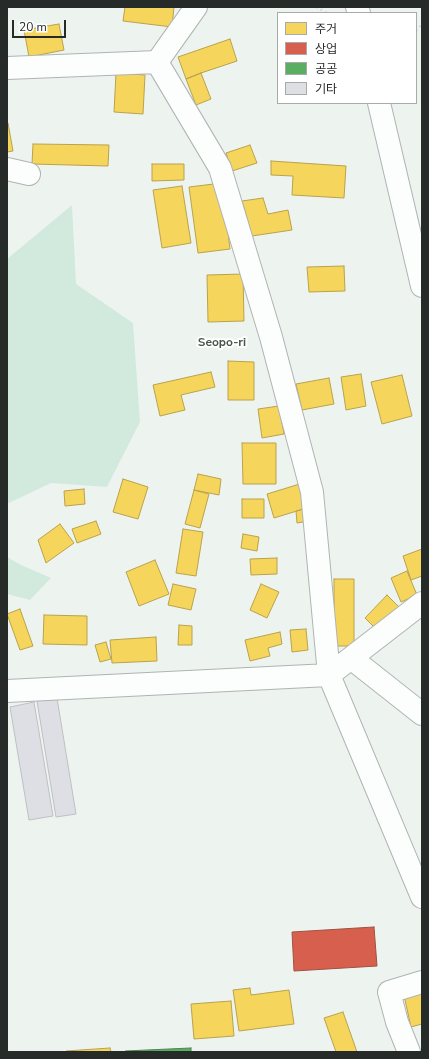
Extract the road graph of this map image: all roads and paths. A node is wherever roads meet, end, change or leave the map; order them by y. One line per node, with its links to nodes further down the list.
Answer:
1 (196, 7): 4 (street)
2 (316, 7): 3 (path)
3 (325, 12)
4 (157, 62): 5 (street); 12 (street)
5 (7, 68)
6 (379, 104): 9 (street)
7 (7, 169): 8 (street)
8 (29, 174)
9 (422, 286)
10 (422, 603): 11 (street)
11 (351, 658): 12 (street); 14 (street)
12 (329, 675): 13 (street); 15 (street)
13 (7, 691)
14 (422, 714)
15 (422, 897)
16 (422, 982): 17 (street)
17 (409, 1052)

